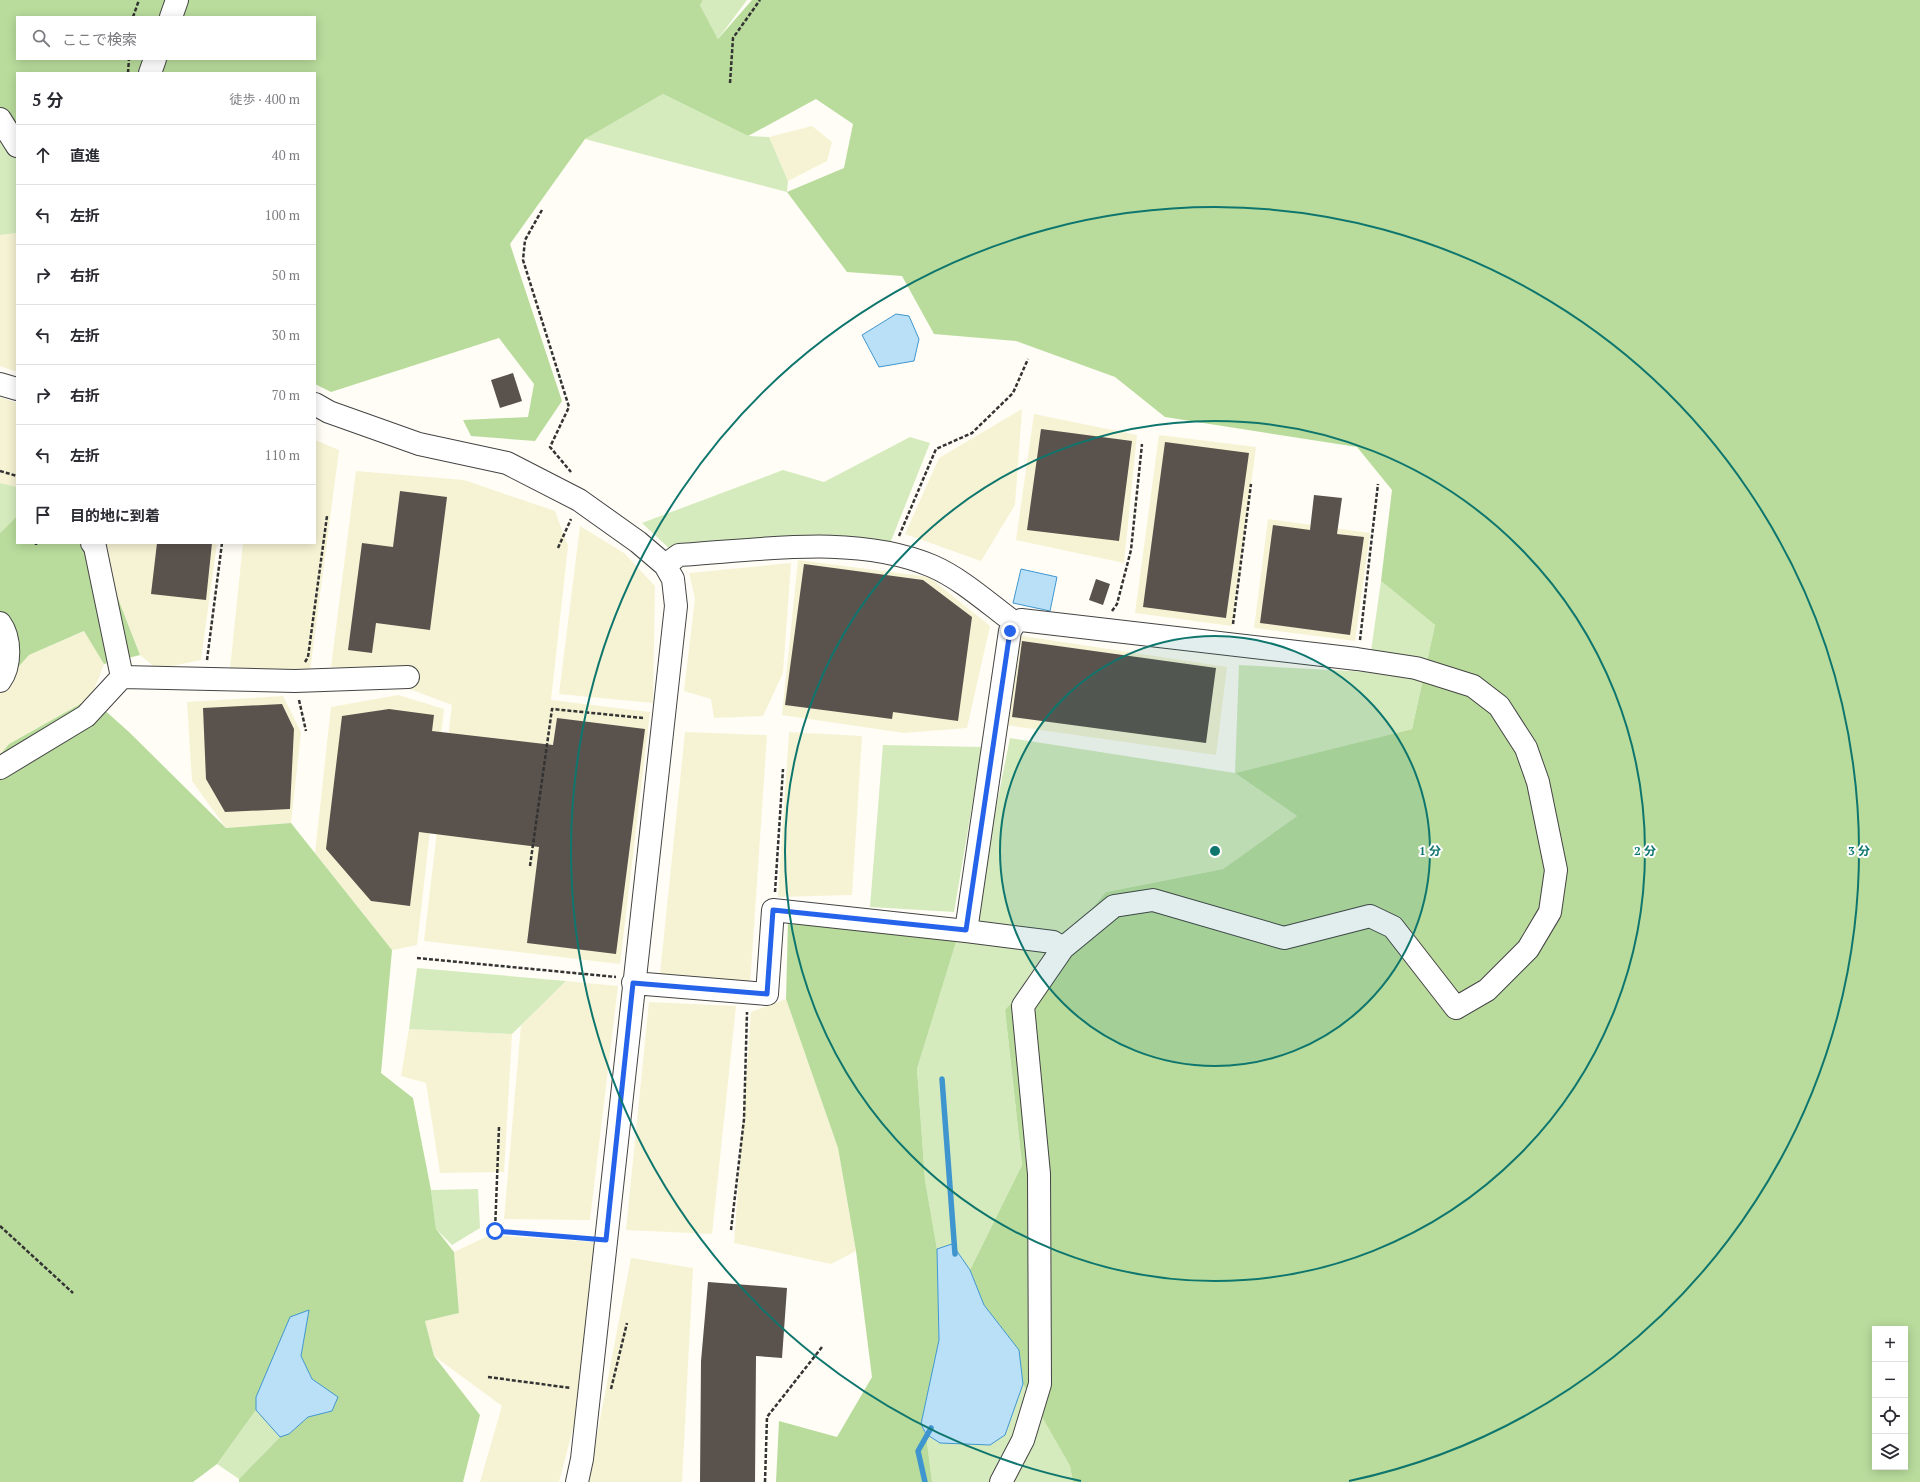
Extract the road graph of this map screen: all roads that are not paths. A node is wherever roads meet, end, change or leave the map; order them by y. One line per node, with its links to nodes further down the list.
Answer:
1 (177, 0): 2 (street)
2 (171, 16)
3 (155, 60): 4 (street)
4 (150, 72)
5 (0, 119): 6 (street)
6 (16, 144)
7 (0, 384): 8 (street)
8 (16, 389)
9 (316, 405): 11 (street)
10 (93, 544): 14 (street)
11 (665, 565): 13 (street); 20 (street)
12 (0, 623): 16 (street)
13 (1015, 623): 18 (street); 19 (street)
14 (122, 677): 15 (street); 17 (street)
15 (408, 677)
16 (0, 681)
17 (0, 768)
18 (966, 930): 19 (street); 20 (street)
19 (1063, 948): 22 (street)
20 (633, 983): 21 (street)
21 (578, 1482)
22 (1001, 1482)

